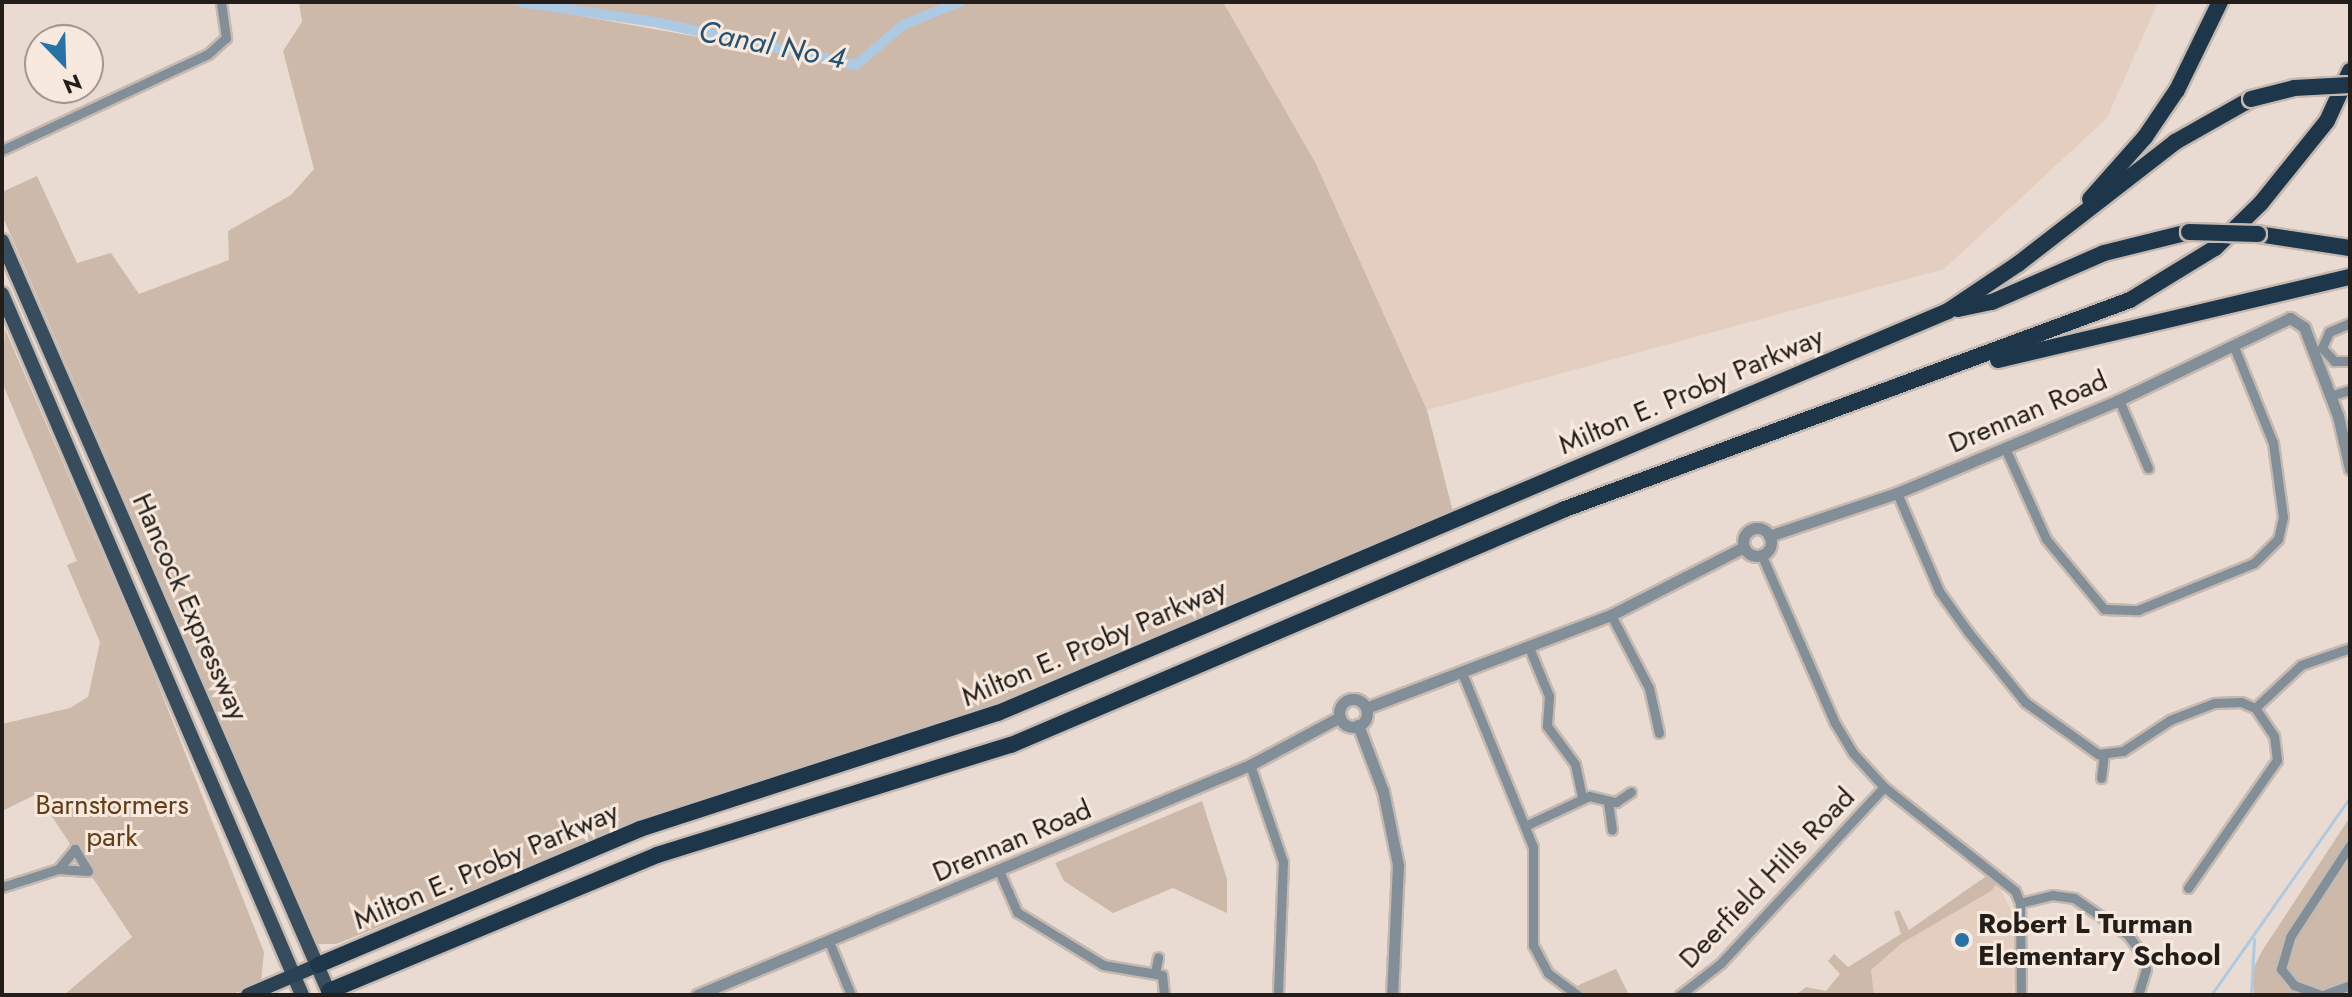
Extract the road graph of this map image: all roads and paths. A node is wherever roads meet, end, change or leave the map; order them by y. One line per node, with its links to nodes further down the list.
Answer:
1 (221, 2): 5 (street)
2 (2220, 2): 6 (highway)
3 (2350, 71): 15 (highway)
4 (2350, 85): 6 (highway, bridge)
5 (2, 150)
6 (2057, 235): 11 (highway)
7 (2, 241): 52 (main road, Hancock Expressway)
8 (2350, 248): 11 (highway, bridge)
9 (2350, 277): 15 (highway)
10 (2, 294): 54 (main road, Hancock Expressway)
11 (1948, 311): 52 (highway, Milton E. Proby Parkway)
12 (2350, 323): 14 (street)
13 (2234, 347): 17 (street, Drennan Road); 18 (street, Drennan Road); 19 (street)
14 (2350, 361)
15 (1919, 379): 57 (highway, Milton E. Proby Parkway)
16 (2350, 390): 17 (street)
17 (2330, 396): 21 (street)
18 (2119, 400): 19 (street, Drennan Road); 20 (street)
19 (2005, 448): 22 (street, Drennan Road)
20 (2148, 468)
21 (2350, 469)
22 (1897, 493): 23 (street, Drennan Road); 35 (street)
23 (1769, 536): 24 (street); 25 (street)
24 (1744, 547): 25 (street); 26 (street)
25 (1761, 554): 38 (street)
26 (1611, 615): 28 (street); 34 (street)
27 (2350, 648): 31 (street)
28 (1530, 650): 29 (street); 40 (street)
29 (1462, 673): 30 (street); 42 (street)
30 (1366, 708): 32 (street); 33 (street)
31 (2255, 708): 35 (street); 48 (street)
32 (1340, 717): 33 (street); 36 (street, Drennan Road)
33 (1358, 725): 64 (street)
34 (1659, 733)
35 (2104, 754): 37 (street)
36 (1250, 765): 46 (street, Drennan Road); 63 (street)
37 (2101, 778)
38 (1884, 787): 49 (street); 66 (street, Deerfield Hills Road)
39 (1631, 792): 41 (street)
40 (1582, 798): 41 (street); 42 (street)
41 (1608, 802): 43 (street)
42 (1525, 826): 65 (street)
43 (1612, 830)
44 (2350, 845): 69 (street)
45 (58, 869): 47 (street)
46 (1000, 873): 50 (street, Drennan Road); 53 (street)
47 (2, 887)
48 (2188, 888)
49 (2020, 903): 67 (street); 68 (street)
50 (830, 944): 56 (street, Drennan Road); 61 (street)
51 (1158, 957): 53 (street)
52 (318, 965): 54 (highway, Milton E. Proby Parkway); 57 (main road, Hancock Expressway)
53 (1155, 973): 62 (street)
54 (294, 976): 58 (highway, Milton E. Proby Parkway); 59 (main road, Hancock Expressway)
55 (2350, 985): 69 (street)
56 (729, 990): 60 (street, Drennan Road)
57 (326, 994)
58 (248, 995)
59 (302, 995)
60 (697, 995)
61 (851, 995)
62 (1164, 995)
63 (1278, 995)
64 (1392, 995)
65 (1577, 995)
66 (1680, 995)
67 (2021, 995)
68 (2138, 995)
69 (2322, 995)

